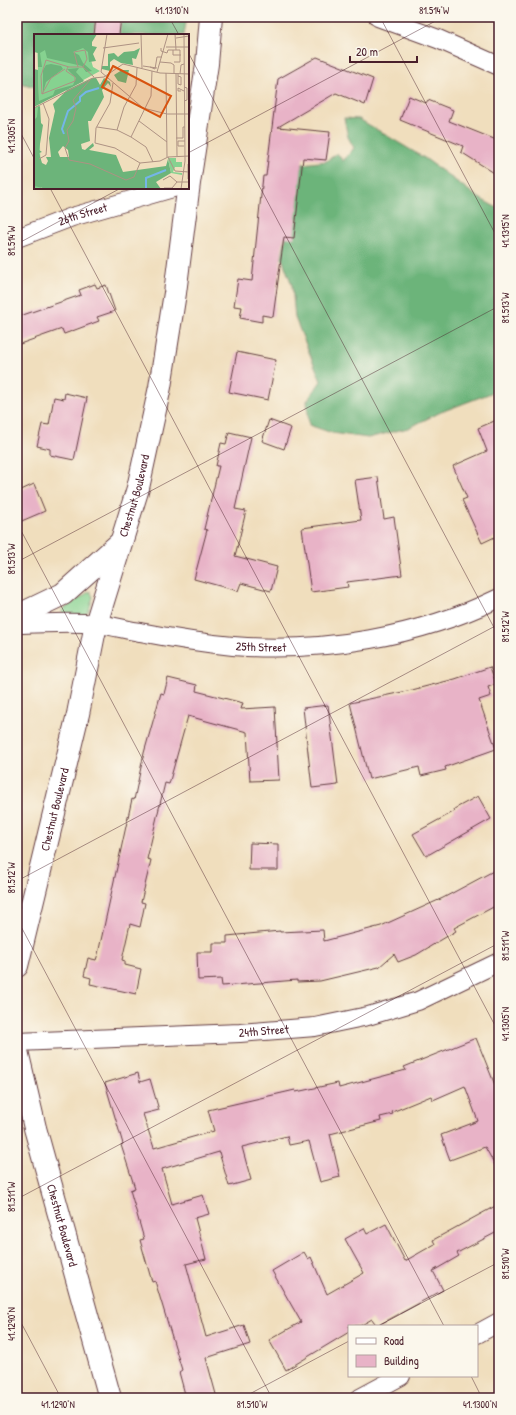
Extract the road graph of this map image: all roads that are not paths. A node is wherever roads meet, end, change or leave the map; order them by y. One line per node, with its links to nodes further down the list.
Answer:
1 (211, 17): 4 (street, Chestnut Boulevard)
2 (378, 17): 3 (street)
3 (499, 66)
4 (189, 156)
5 (169, 189): 7 (street, 26th Street)
6 (183, 189): 8 (street, Chestnut Boulevard)
7 (17, 238)
8 (121, 543): 10 (street); 12 (street, Chestnut Boulevard)
9 (499, 598): 12 (street, 25th Street)
10 (17, 616)
11 (17, 624): 12 (street, 25th Street)
12 (96, 624): 14 (street, Chestnut Boulevard)
13 (499, 962): 15 (street, 24th Street)
14 (17, 966)
15 (17, 1042)
16 (17, 1051): 20 (street, Chestnut Boulevard)
17 (499, 1322): 18 (street)
18 (478, 1333)
19 (399, 1377): 21 (street)
20 (110, 1398)
21 (360, 1398)

